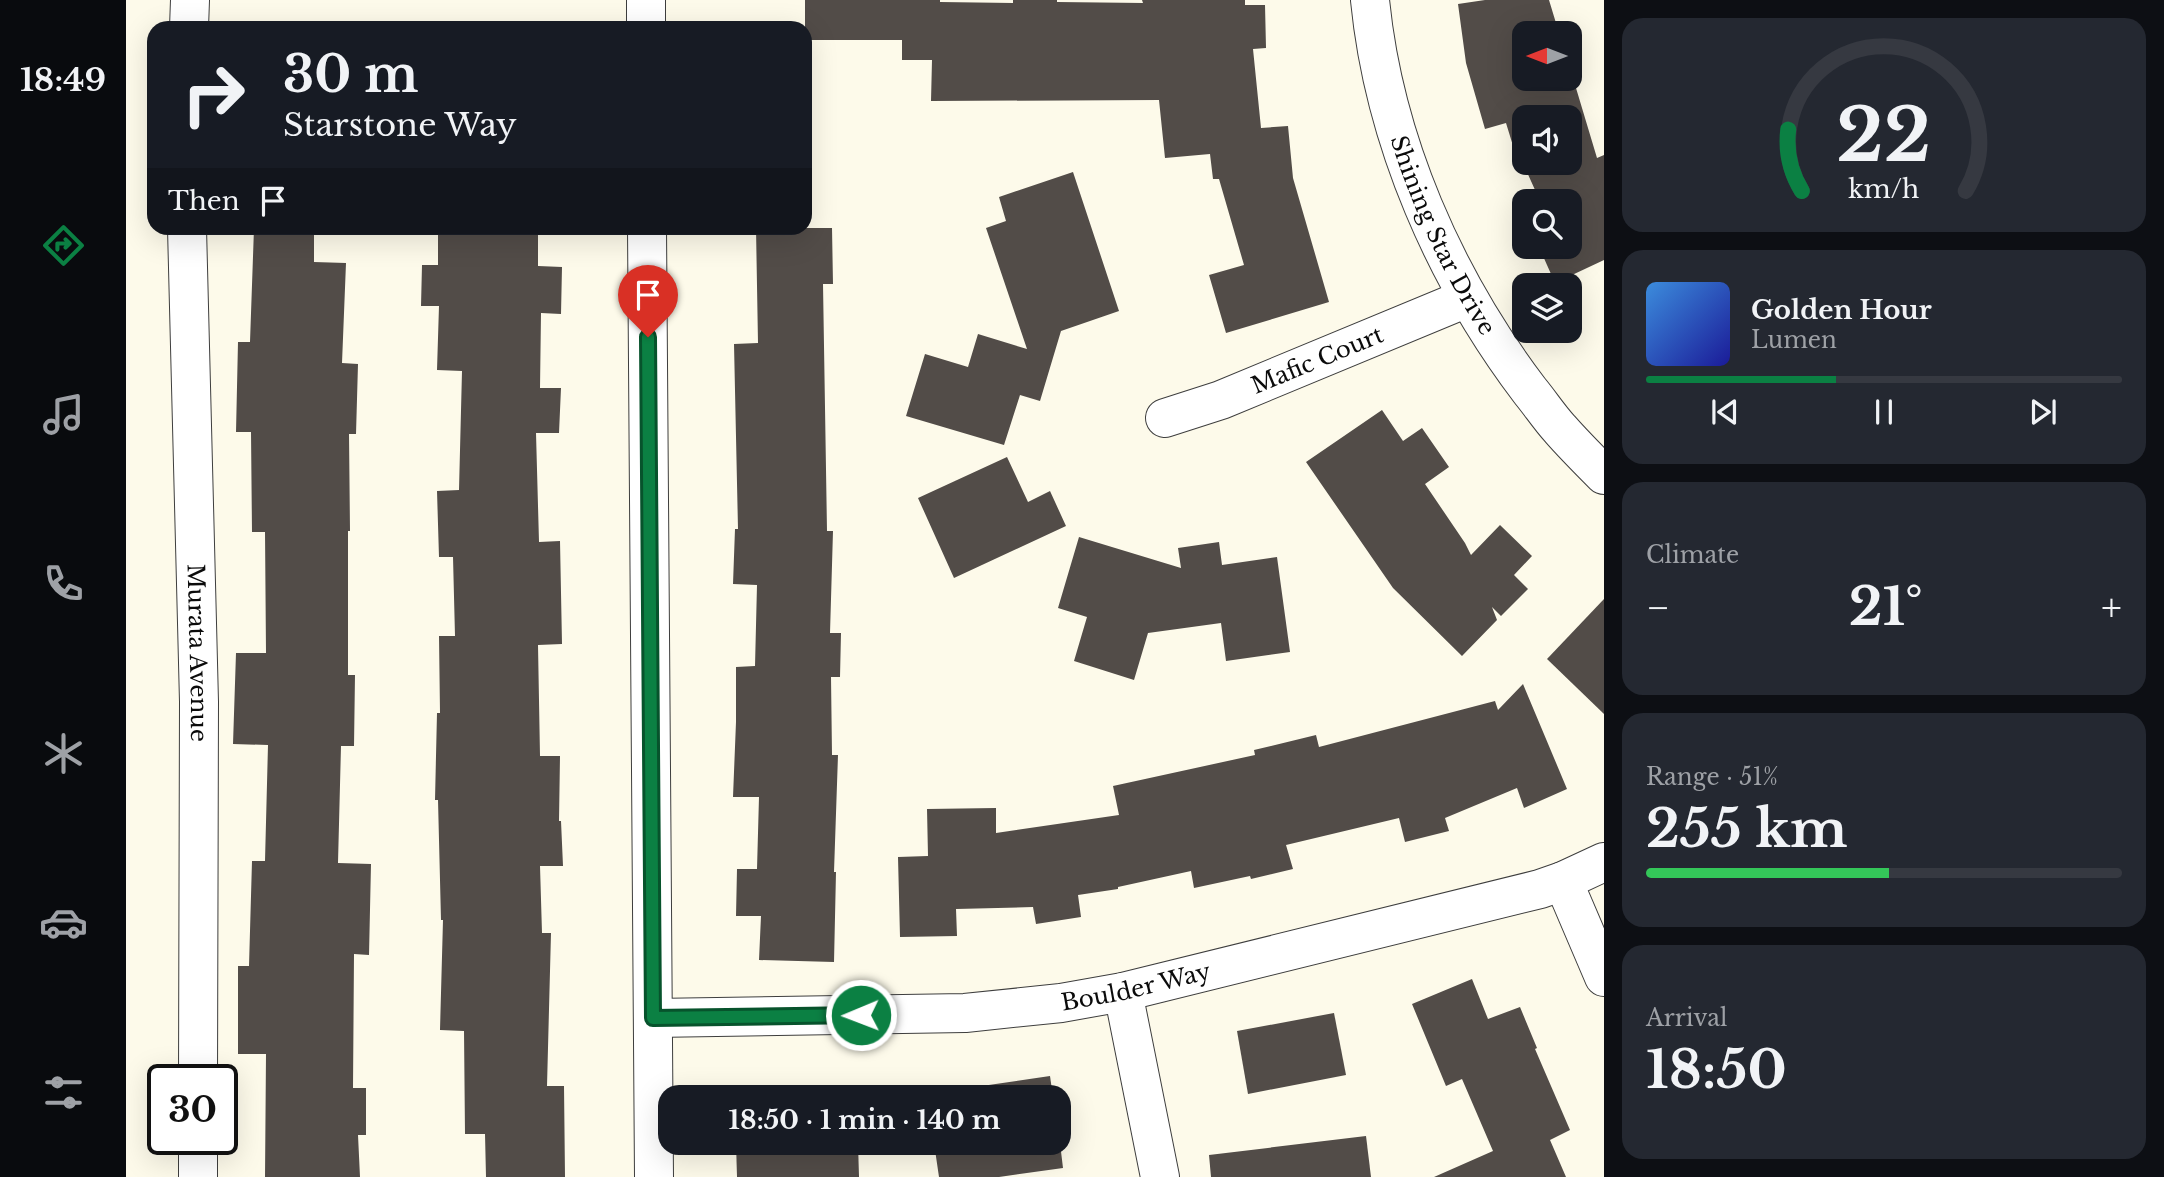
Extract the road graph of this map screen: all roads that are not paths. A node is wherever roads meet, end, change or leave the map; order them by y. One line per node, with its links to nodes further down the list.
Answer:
1 (190, 0): 4 (street)
2 (646, 0): 5 (street)
3 (1370, 0): 8 (street, Shining Star Drive)
4 (189, 21)
5 (646, 21)
6 (187, 235): 16 (street, Murata Avenue)
7 (647, 235): 15 (street)
8 (1467, 298): 9 (street, Mafic Court); 10 (street, Shining Star Drive)
9 (1165, 418)
10 (1604, 475)
11 (1604, 862): 12 (street, Boulder Way)
12 (1563, 881): 13 (street); 14 (street, Boulder Way)
13 (1604, 977)
14 (1123, 992): 15 (street, Boulder Way); 20 (street)
15 (653, 1018): 19 (street)
16 (198, 1064)
17 (198, 1155): 18 (street)
18 (198, 1177)
19 (654, 1177)
20 (1160, 1177)

